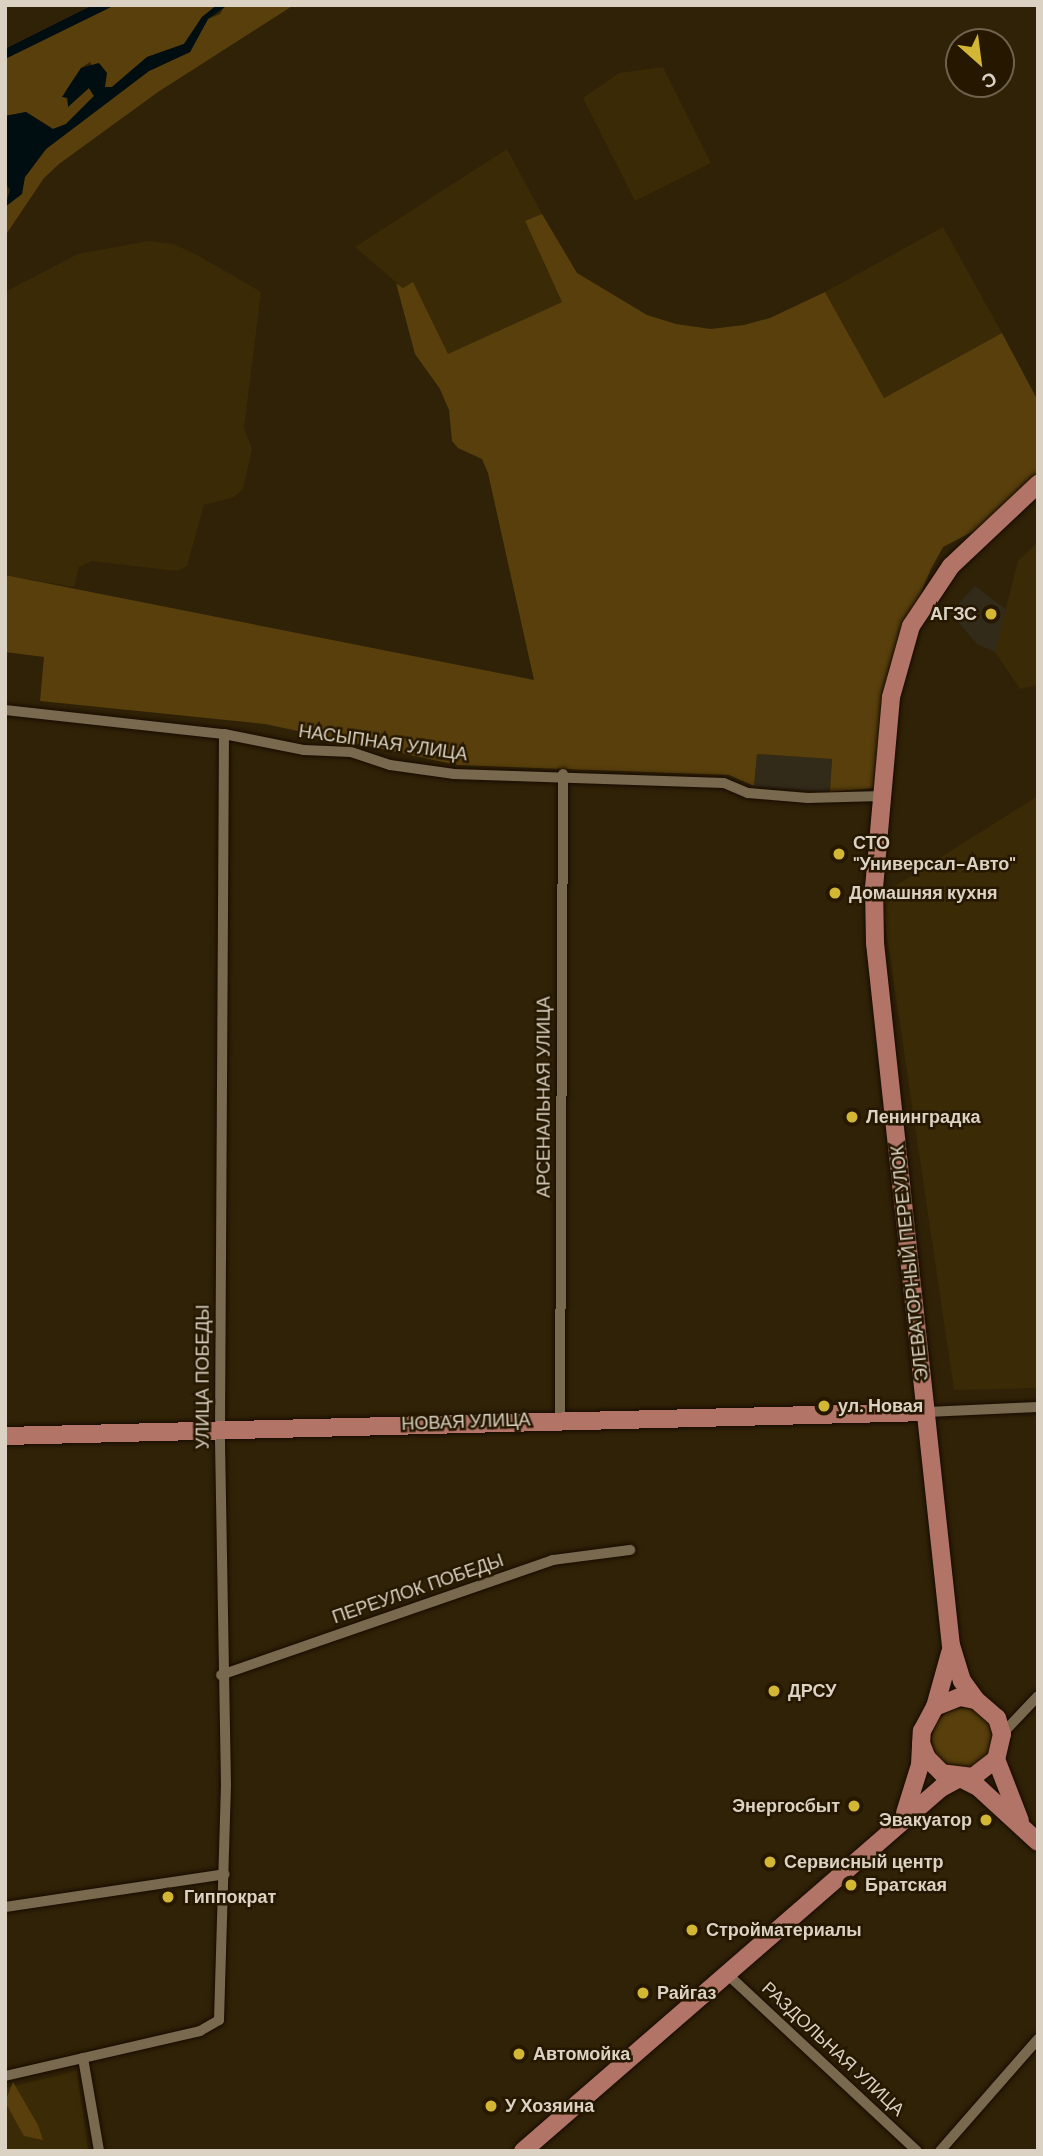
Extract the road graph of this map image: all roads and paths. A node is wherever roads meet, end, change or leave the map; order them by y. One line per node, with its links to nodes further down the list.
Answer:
1 (1038, 484): 5 (main road, ЭЛЕВАТОРНЫЙ ПЕРЕУЛОК)
2 (5, 710): 3 (street, НАСЫПНАЯ УЛИЦА)
3 (224, 734): 4 (street, НАСЫПНАЯ УЛИЦА); 9 (street, УЛИЦА ПОБЕДЫ)
4 (563, 774): 5 (street, НАСЫПНАЯ УЛИЦА); 8 (street, АРСЕНАЛЬНАЯ УЛИЦА)
5 (882, 796): 7 (main road, ЭЛЕВАТОРНЫЙ ПЕРЕУЛОК)
6 (1038, 1408): 7 (street)
7 (926, 1412): 8 (main road, НОВАЯ УЛИЦА); 12 (main road, ЭЛЕВАТОРНЫЙ ПЕРЕУЛОК)
8 (561, 1419): 9 (main road, НОВАЯ УЛИЦА)
9 (220, 1430): 10 (main road, НОВАЯ УЛИЦА); 13 (street, УЛИЦА ПОБЕДЫ)
10 (5, 1436)
11 (630, 1550): 13 (street, ПЕРЕУЛОК ПОБЕДЫ)
12 (951, 1646): 15 (main road, ЭЛЕВАТОРНЫЙ ПЕРЕУЛОК); 16 (main road, ЭЛЕВАТОРНЫЙ ПЕРЕУЛОК)
13 (220, 1675): 24 (street, УЛИЦА ПОБЕДЫ)
14 (1038, 1696): 17 (street)
15 (976, 1700): 16 (main road); 18 (main road)
16 (935, 1707): 19 (main road)
17 (1024, 1709): 18 (street); 18 (street)
18 (999, 1726): 20 (main road)
19 (921, 1743): 21 (main road); 22 (main road)
20 (996, 1759): 21 (main road); 23 (main road)
21 (960, 1778): 22 (main road); 23 (main road)
22 (903, 1816): 26 (main road)
23 (1031, 1836)
24 (225, 1874): 25 (street); 28 (street, УЛИЦА ПОБЕДЫ)
25 (5, 1907)
26 (725, 1972): 31 (main road); 32 (street, РАЗДОЛЬНАЯ УЛИЦА)
27 (1038, 2039): 33 (street)
28 (83, 2058): 29 (street); 30 (street)
29 (5, 2076)
30 (99, 2151)
31 (523, 2151)
32 (917, 2151)
33 (940, 2151)

